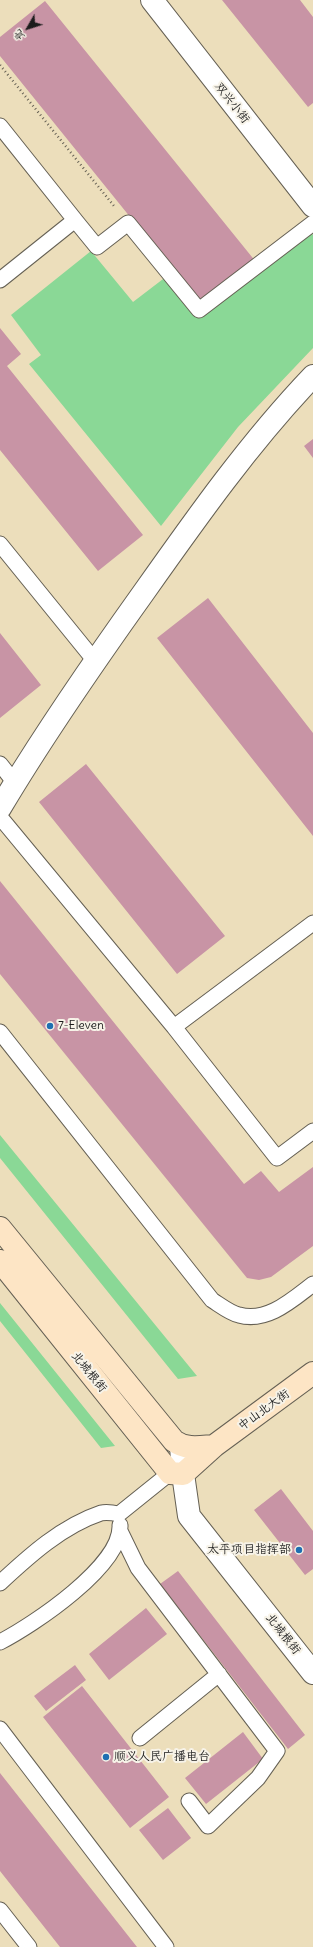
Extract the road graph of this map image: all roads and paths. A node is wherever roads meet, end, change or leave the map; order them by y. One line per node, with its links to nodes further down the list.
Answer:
1 (152, 0): 4 (street, 双兴小街)
2 (0, 65): 6 (path)
3 (0, 126): 5 (lane)
4 (313, 206)
5 (75, 220): 6 (lane); 8 (lane)
6 (128, 223): 7 (lane)
7 (313, 223)
8 (0, 280)
9 (313, 376): 11 (street)
10 (0, 544): 11 (lane)
11 (95, 661): 13 (street)
12 (0, 764): 13 (lane)
13 (15, 783): 14 (street)
14 (0, 808)
15 (0, 817): 17 (lane)
16 (313, 923): 17 (lane)
17 (174, 1027): 19 (lane)
18 (0, 1032): 22 (lane)
19 (313, 1131)
20 (0, 1228): 24 (street, 北城根街)
21 (0, 1261): 26 (street, 北城根街)
22 (313, 1284)
23 (313, 1373): 25 (street, 中山北大街)
24 (181, 1446): 25 (street); 26 (street, 北城根街)
25 (214, 1446): 26 (street)
26 (176, 1473): 27 (lane); 31 (street, 北城根街)
27 (119, 1514): 28 (lane); 29 (lane)
28 (120, 1531): 30 (lane); 32 (lane)
29 (0, 1583)
30 (0, 1642)
31 (313, 1673)
32 (218, 1674): 34 (lane); 35 (lane)
33 (0, 1729): 38 (lane)
34 (140, 1738)
35 (190, 1801)
36 (0, 1910): 37 (lane)
37 (29, 1947)
38 (166, 1947)

